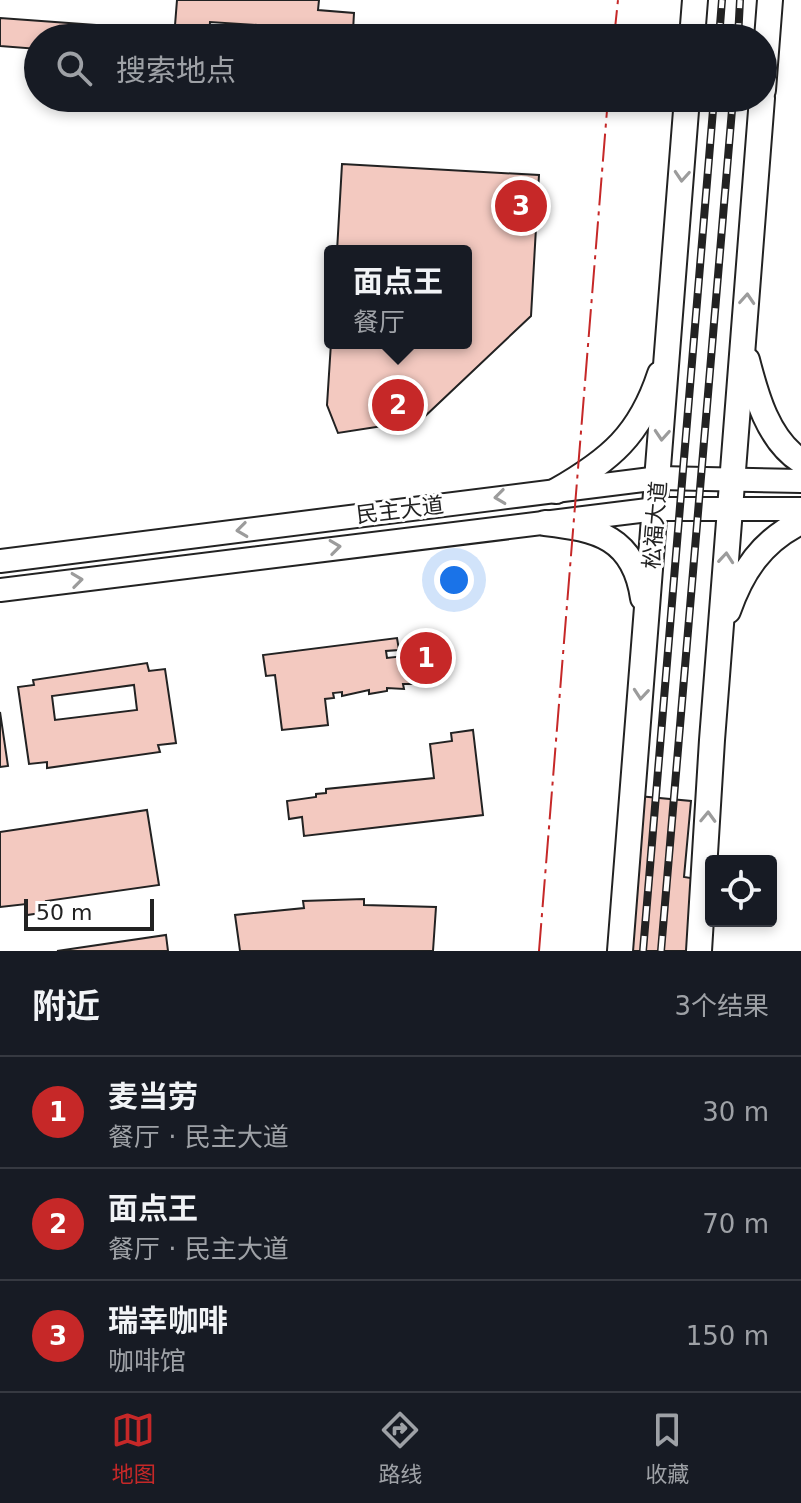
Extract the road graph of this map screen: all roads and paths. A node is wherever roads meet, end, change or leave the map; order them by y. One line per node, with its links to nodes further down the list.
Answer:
1 (695, 0): 3 (main road)
2 (770, 0): 4 (main road)
3 (693, 24)
4 (768, 24)
5 (686, 112): 7 (main road, 松福大道, one-way to 7)
6 (761, 112): 8 (main road, one-way to 6)
7 (669, 345): 10 (main road, 松福大道, one-way to 10); 13 (main road)
8 (743, 345): 9 (main road); 11 (main road)
9 (801, 461)
10 (659, 478): 11 (main road, 民主大道); 13 (main road, 民主大道); 14 (main road, 松福大道)
11 (733, 478): 12 (main road, 民主大道); 15 (main road)
12 (801, 481)
13 (556, 491): 19 (main road, 民主大道, one-way to 19)
14 (656, 509): 15 (main road, 民主大道); 18 (main road, 民主大道); 21 (main road, 松福大道)
15 (730, 509): 16 (main road, 民主大道); 22 (main road, one-way to 15)
16 (801, 509)
17 (801, 522): 22 (main road)
18 (545, 523): 20 (main road, 民主大道, one-way to 18); 21 (main road)
19 (0, 561)
20 (0, 590)
21 (646, 625): 23 (main road, 松福大道, one-way to 23)
22 (720, 636): 24 (main road, one-way to 22)
23 (620, 951)
24 (699, 951)

